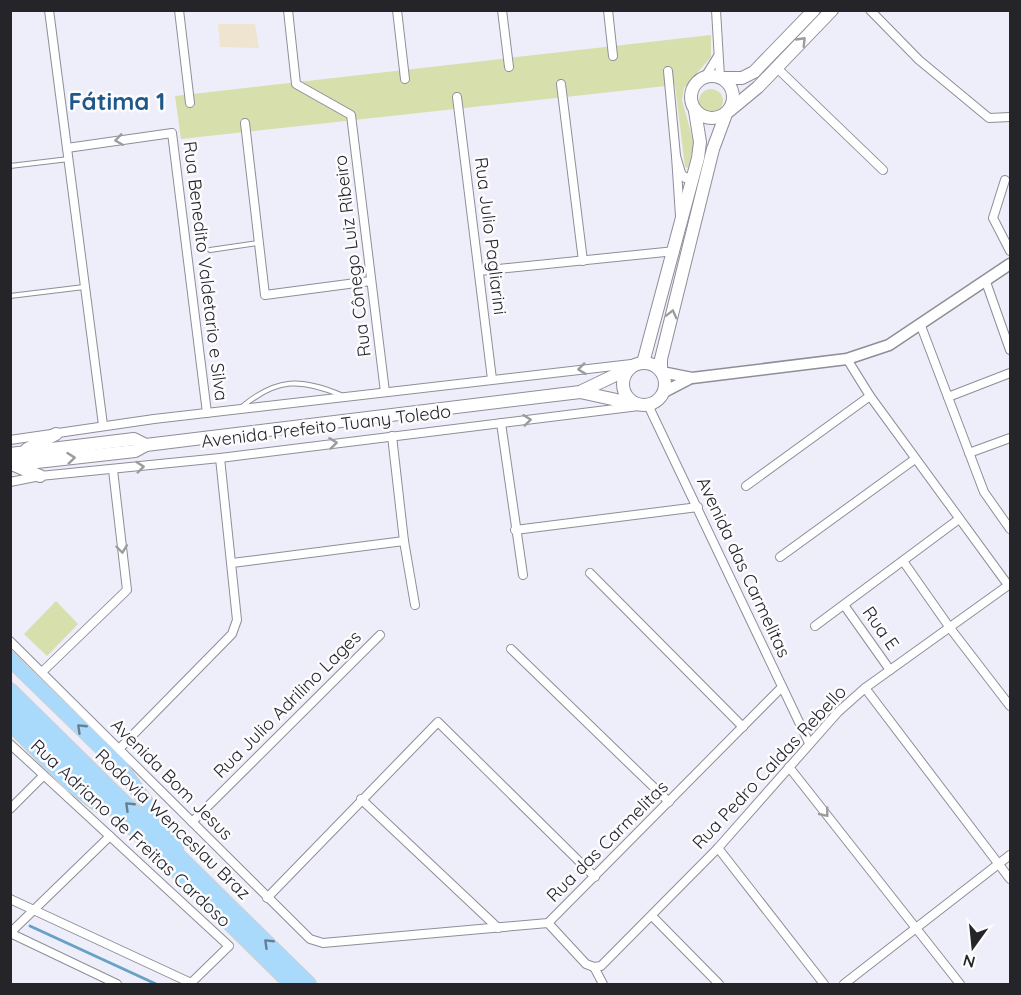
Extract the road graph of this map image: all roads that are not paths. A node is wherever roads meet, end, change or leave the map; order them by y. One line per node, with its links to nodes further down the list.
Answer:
1 (49, 10): 26 (street)
2 (179, 10): 21 (street)
3 (288, 10): 41 (street, Rua Cônego Luiz Ribeiro)
4 (397, 10): 18 (street)
5 (502, 10): 13 (street)
6 (608, 10): 12 (street)
7 (716, 10): 11 (street)
8 (814, 10): 17 (main road)
9 (832, 10): 14 (main road, one-way to 9)
10 (870, 10): 24 (street)
11 (720, 53): 16 (street); 17 (street)
12 (613, 56)
13 (509, 67)
14 (777, 68): 23 (main road); 30 (street)
15 (668, 71): 27 (street)
16 (705, 77): 17 (main road); 22 (main road)
17 (721, 77): 23 (main road)
18 (405, 79)
19 (561, 84): 38 (street)
20 (457, 97): 40 (street, Rua Julio Pagliarini)
21 (190, 103)
22 (695, 111): 23 (main road); 31 (main road)
23 (728, 112): 49 (main road, one-way to 23)
24 (1011, 117)
25 (245, 123): 34 (street)
26 (67, 148): 28 (street); 61 (street, Rua Benedito Valdetario e Silva, one-way to 26)
27 (676, 156): 31 (street); 33 (street)
28 (69, 159): 29 (lane); 43 (street)
29 (10, 166)
30 (883, 170)
31 (693, 176): 33 (main road)
32 (1005, 180): 37 (street)
33 (681, 226): 36 (main road)
34 (259, 243): 35 (lane); 41 (street)
35 (210, 250)
36 (675, 251): 38 (street); 48 (main road)
37 (1011, 251)
38 (583, 261): 40 (street)
39 (1011, 264): 42 (street)
40 (479, 271): 52 (street, Rua Julio Pagliarini)
41 (371, 281): 53 (street, Rua Cônego Luiz Ribeiro)
42 (986, 282): 45 (street); 46 (street)
43 (85, 287): 44 (lane); 63 (street)
44 (10, 296)
45 (921, 326): 47 (street); 58 (street)
46 (1011, 350)
47 (847, 359): 51 (street); 56 (street)
48 (638, 364): 49 (main road); 52 (street, Avenida Prefeito Tuany Toledo, one-way to 52); 54 (main road, Avenida Prefeito Tuany Toledo); 59 (main road)
49 (661, 372): 51 (street); 55 (main road)
50 (1011, 373): 58 (street)
51 (692, 378): 55 (street)
52 (492, 379): 53 (street, Avenida Prefeito Tuany Toledo)
53 (385, 392): 57 (street, Avenida Prefeito Tuany Toledo)
54 (580, 392): 59 (main road, Avenida Prefeito Tuany Toledo); 70 (main road, Avenida Prefeito Tuany Toledo)
55 (664, 392): 59 (main road)
56 (870, 396): 71 (street); 75 (street)
57 (344, 397): 60 (street, Avenida Prefeito Tuany Toledo); 60 (lane)
58 (948, 397): 68 (street)
59 (644, 405): 62 (street, Avenida Prefeito Tuany Toledo, one-way to 59); 76 (street, Avenida das Carmelitas)
60 (240, 409): 61 (street, Avenida Prefeito Tuany Toledo)
61 (207, 413): 63 (street, Avenida Prefeito Tuany Toledo)
62 (501, 423): 65 (street, Avenida Prefeito Tuany Toledo); 79 (street)
63 (103, 425): 64 (street, Avenida Prefeito Tuany Toledo)
64 (56, 435): 67 (street, Avenida Prefeito Tuany Toledo); 70 (main road)
65 (392, 436): 69 (street, Avenida Prefeito Tuany Toledo, one-way to 65); 80 (street)
66 (1011, 438): 68 (street)
67 (10, 440)
68 (969, 453): 78 (street)
69 (220, 458): 72 (street, Avenida Prefeito Tuany Toledo, one-way to 69); 83 (street)
70 (14, 459): 73 (main road)
71 (915, 459): 77 (street); 81 (street)
72 (113, 470): 73 (street, Avenida Prefeito Tuany Toledo); 96 (street, one-way to 96)
73 (40, 476): 74 (street, Avenida Prefeito Tuany Toledo)
74 (10, 482)
75 (746, 486)
76 (698, 507): 79 (street); 97 (street, Avenida das Carmelitas)
77 (960, 519): 82 (street); 86 (street)
78 (1011, 529)
79 (515, 530): 85 (street)
80 (404, 541): 83 (street); 87 (street)
81 (780, 557)
82 (903, 561): 88 (street); 90 (street)
83 (232, 563): 106 (street)
84 (590, 573): 103 (street)
85 (523, 575)
86 (1009, 585): 90 (street, Rua Pedro Caldas Rebello)
87 (415, 605)
88 (844, 605): 89 (street); 95 (street, Rua E)
89 (815, 626)
90 (950, 628): 95 (street, Rua Pedro Caldas Rebello); 100 (street)
91 (380, 635): 113 (street, Rua Julio Adrilino Lages)
92 (10, 641): 96 (street, Avenida Bom Jesus)
93 (511, 649): 111 (street)
94 (10, 659): 118 (main road, one-way to 94)
95 (890, 670): 98 (street, Rua Pedro Caldas Rebello)
96 (42, 672): 106 (street, Avenida Bom Jesus)
97 (782, 687): 103 (street, Rua das Carmelitas); 104 (street, Avenida das Carmelitas)
98 (865, 688): 104 (street, Rua Pedro Caldas Rebello); 117 (street)
99 (10, 690): 109 (main road, Rodovia Wenceslau Braz)
100 (1011, 706)
101 (10, 707): 109 (main road, Rodovia Wenceslau Braz)
102 (10, 723): 118 (main road)
103 (743, 727): 111 (street, Rua das Carmelitas)
104 (809, 743): 107 (street, Rua Pedro Caldas Rebello)
105 (10, 744): 108 (street, Rua Adriano de Freitas Cardoso)
106 (119, 749): 113 (street, Avenida Bom Jesus)
107 (789, 767): 115 (street, Rua Pedro Caldas Rebello); 126 (street, one-way to 126)
108 (43, 776): 112 (street); 114 (street, Rua Adriano de Freitas Cardoso)
109 (93, 781): 118 (main road, Rodovia Wenceslau Braz)
110 (361, 799): 119 (street); 121 (street); 127 (street)
111 (669, 802): 119 (street, Rua das Carmelitas)
112 (10, 809)
113 (192, 822): 121 (street, Avenida Bom Jesus)
114 (110, 836): 123 (street); 131 (street, Rua Adriano de Freitas Cardoso)
115 (718, 848): 124 (street, Rua Pedro Caldas Rebello); 137 (street)
116 (1011, 855): 117 (street)
117 (999, 864): 120 (street); 126 (street)
118 (190, 876): 133 (main road, Rodovia Wenceslau Braz); 134 (main road, Rodovia Wenceslau Braz, one-way to 118)
119 (595, 877): 125 (street, Rua das Carmelitas)
120 (1011, 879)
121 (267, 898): 129 (street, Avenida Bom Jesus)
122 (10, 899): 123 (street)
123 (35, 910): 128 (street); 131 (street)
124 (652, 916): 130 (street, Rua Pedro Caldas Rebello); 136 (street)
125 (548, 923): 127 (street, Rua das Carmelitas); 130 (street)
126 (917, 927): 138 (street); 139 (street)
127 (498, 928): 129 (street, Rua das Carmelitas)
128 (11, 933): 132 (street)
129 (310, 939)
130 (594, 967): 135 (street)
131 (190, 983)
132 (117, 984)
133 (291, 984)
134 (309, 984)
135 (603, 984)
136 (720, 984)
137 (824, 984)
138 (843, 984)
139 (960, 984)

